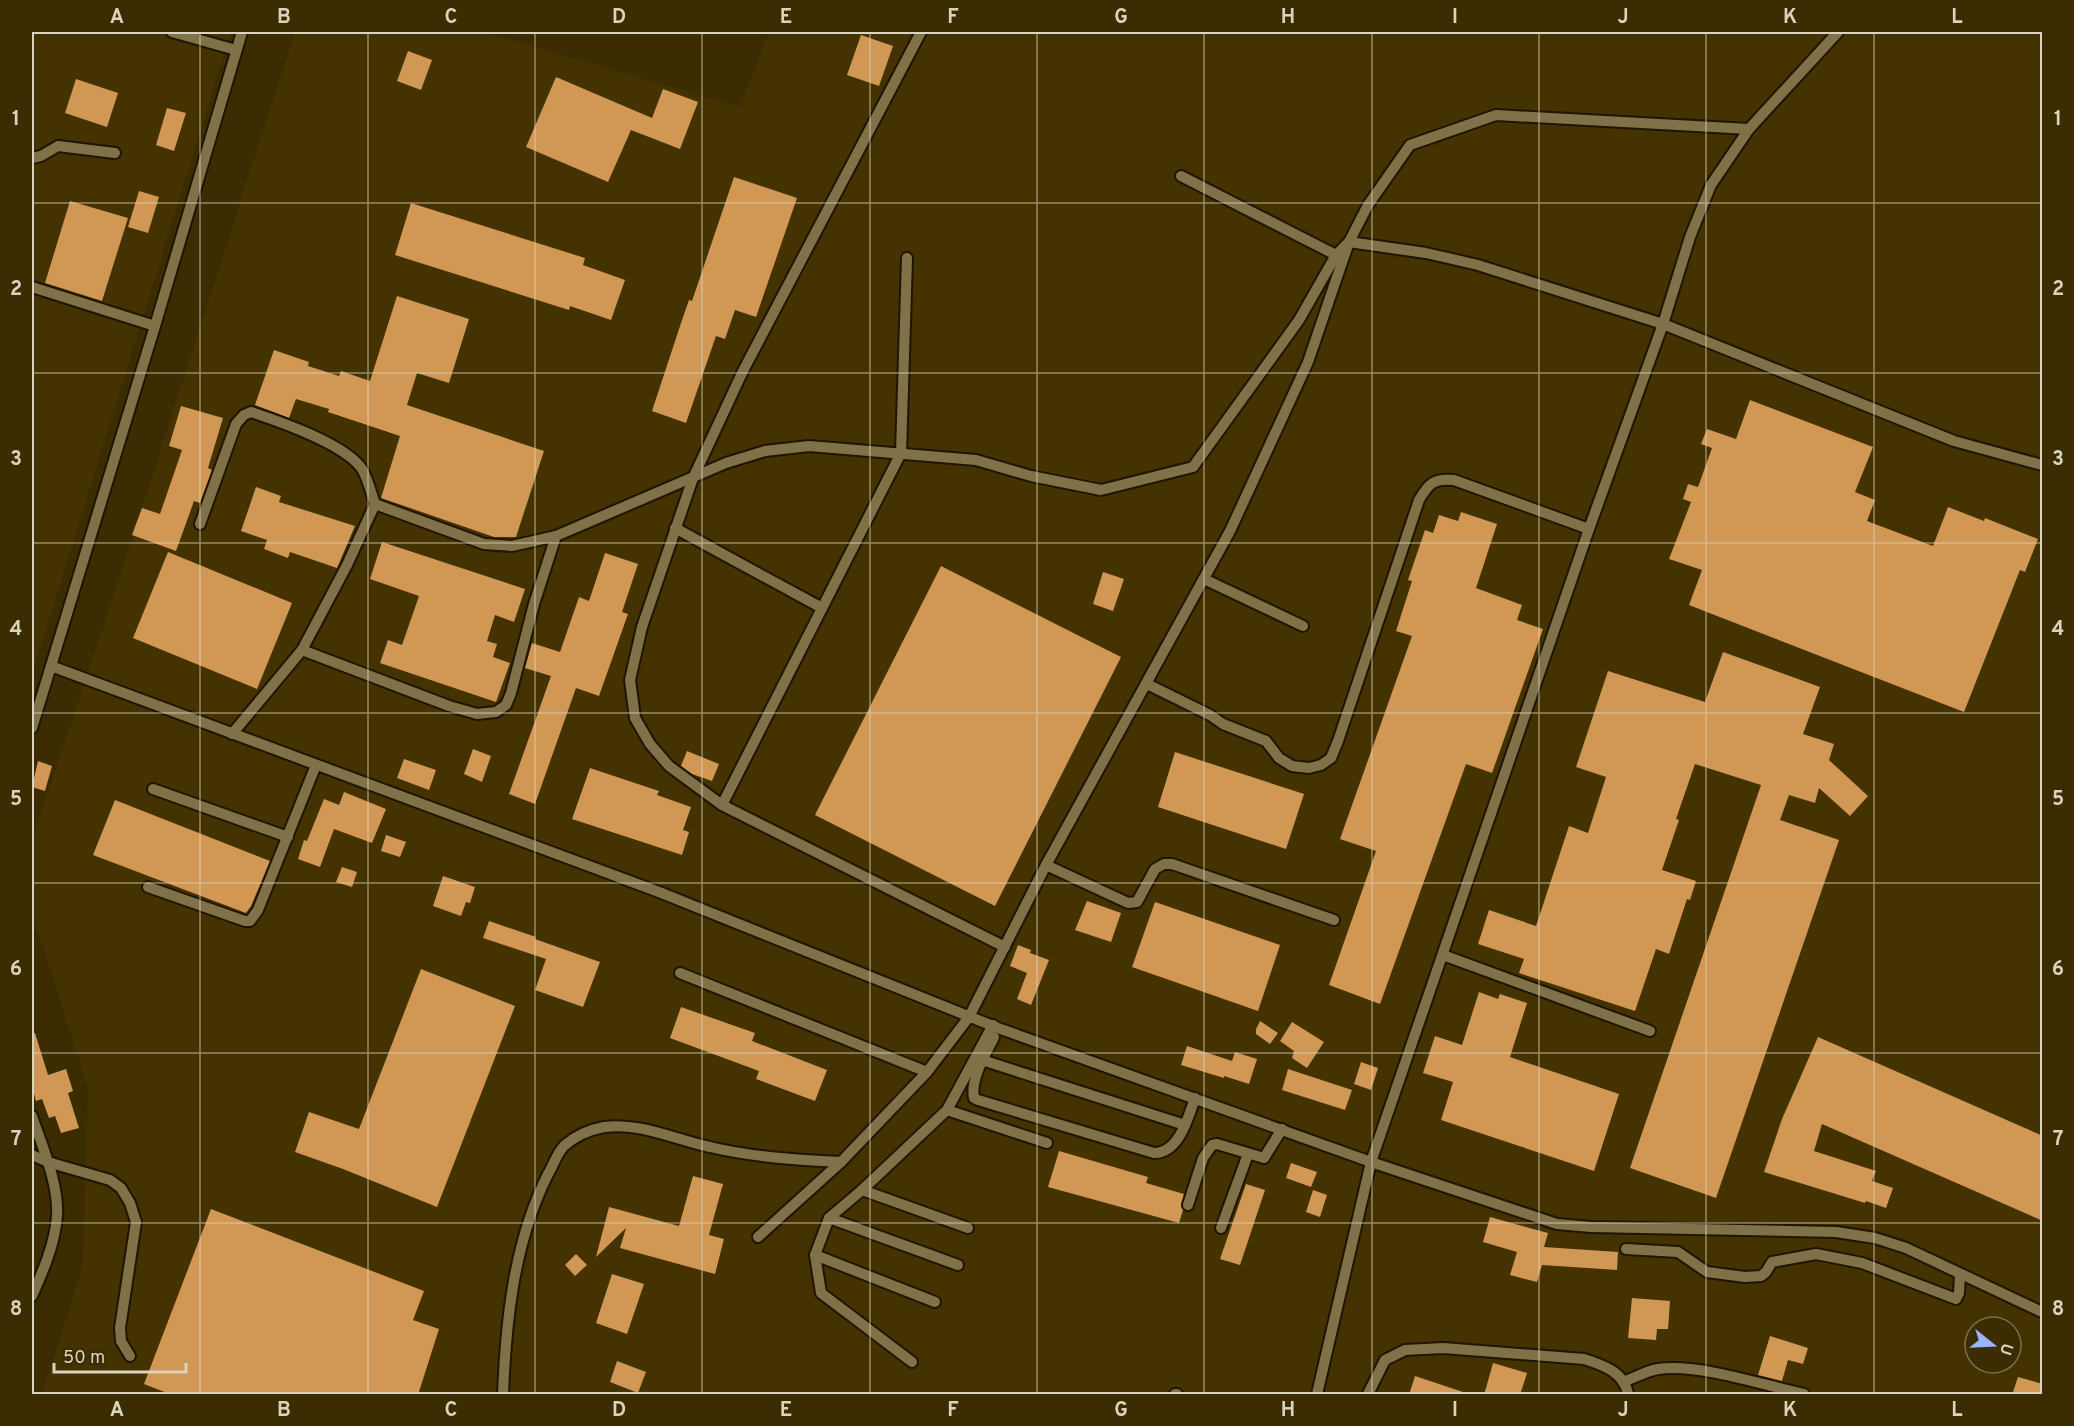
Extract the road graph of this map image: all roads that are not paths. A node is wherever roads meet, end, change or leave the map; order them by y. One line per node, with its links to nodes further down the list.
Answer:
1 (172, 32): 5 (lane)
2 (242, 32): 5 (lane)
3 (921, 32): 18 (lane)
4 (1838, 32): 6 (lane)
5 (236, 51): 15 (lane)
6 (1749, 129): 10 (lane); 14 (lane)
7 (115, 153): 8 (lane)
8 (32, 158)
9 (1181, 176): 11 (lane)
10 (1349, 242): 11 (lane); 14 (lane); 24 (lane)
11 (1336, 255): 16 (lane)
12 (908, 258): 16 (lane)
13 (32, 287): 15 (lane)
14 (1663, 324): 17 (lane); 22 (lane)
15 (155, 326): 28 (lane)
16 (901, 453): 18 (lane); 25 (lane)
17 (2043, 465)
18 (693, 477): 21 (lane); 23 (lane)
19 (375, 504): 20 (lane); 23 (lane); 27 (lane)
20 (200, 524)
21 (675, 528): 25 (lane); 34 (lane)
22 (1588, 529): 29 (lane); 40 (lane)
23 (556, 536): 27 (lane)
24 (1204, 579): 26 (lane); 29 (lane)
25 (822, 608): 34 (lane)
26 (1303, 626)
27 (302, 650): 31 (lane)
28 (51, 666): 30 (lane); 31 (lane)
29 (1147, 684): 36 (lane)
30 (32, 728)
31 (232, 734): 32 (lane)
32 (316, 765): 35 (lane); 42 (lane)
33 (153, 789): 35 (lane)
34 (722, 805): 39 (lane)
35 (288, 837): 37 (lane)
36 (1046, 865): 38 (lane); 39 (lane)
37 (148, 887)
38 (1334, 920)
39 (1005, 947): 42 (lane)
40 (1443, 954): 44 (lane); 57 (lane)
41 (680, 973): 46 (lane)
42 (969, 1017): 43 (lane); 46 (lane)
43 (996, 1027): 45 (lane); 47 (lane); 48 (lane)
44 (1650, 1031)
45 (982, 1060): 50 (lane); 50 (lane)
46 (927, 1072): 56 (lane)
47 (1195, 1098): 50 (lane); 51 (lane)
48 (947, 1110): 52 (lane); 58 (lane)
49 (32, 1116): 55 (lane)
50 (1185, 1125)
51 (1282, 1129): 53 (lane); 57 (lane)
52 (1047, 1143)
53 (1248, 1154): 59 (lane); 62 (lane)
54 (32, 1155): 55 (lane)
55 (48, 1162): 68 (lane); 71 (lane)
56 (841, 1162): 63 (lane); 74 (lane)
57 (1371, 1162): 67 (lane); 75 (lane)
58 (862, 1190): 60 (lane); 61 (lane)
59 (1188, 1205)
60 (829, 1218): 65 (lane); 66 (lane)
61 (968, 1228)
62 (1221, 1228)
63 (758, 1237)
64 (1626, 1250): 67 (lane)
65 (815, 1255): 69 (lane); 72 (lane)
66 (958, 1264)
67 (1960, 1274): 70 (lane)
68 (32, 1296)
69 (935, 1302)
70 (2043, 1312)
71 (130, 1356)
72 (912, 1362)
73 (1623, 1382): 76 (lane); 77 (lane); 78 (lane)
74 (503, 1395)
75 (1317, 1395)
76 (1368, 1395)
77 (1628, 1395)
78 (1803, 1395)

